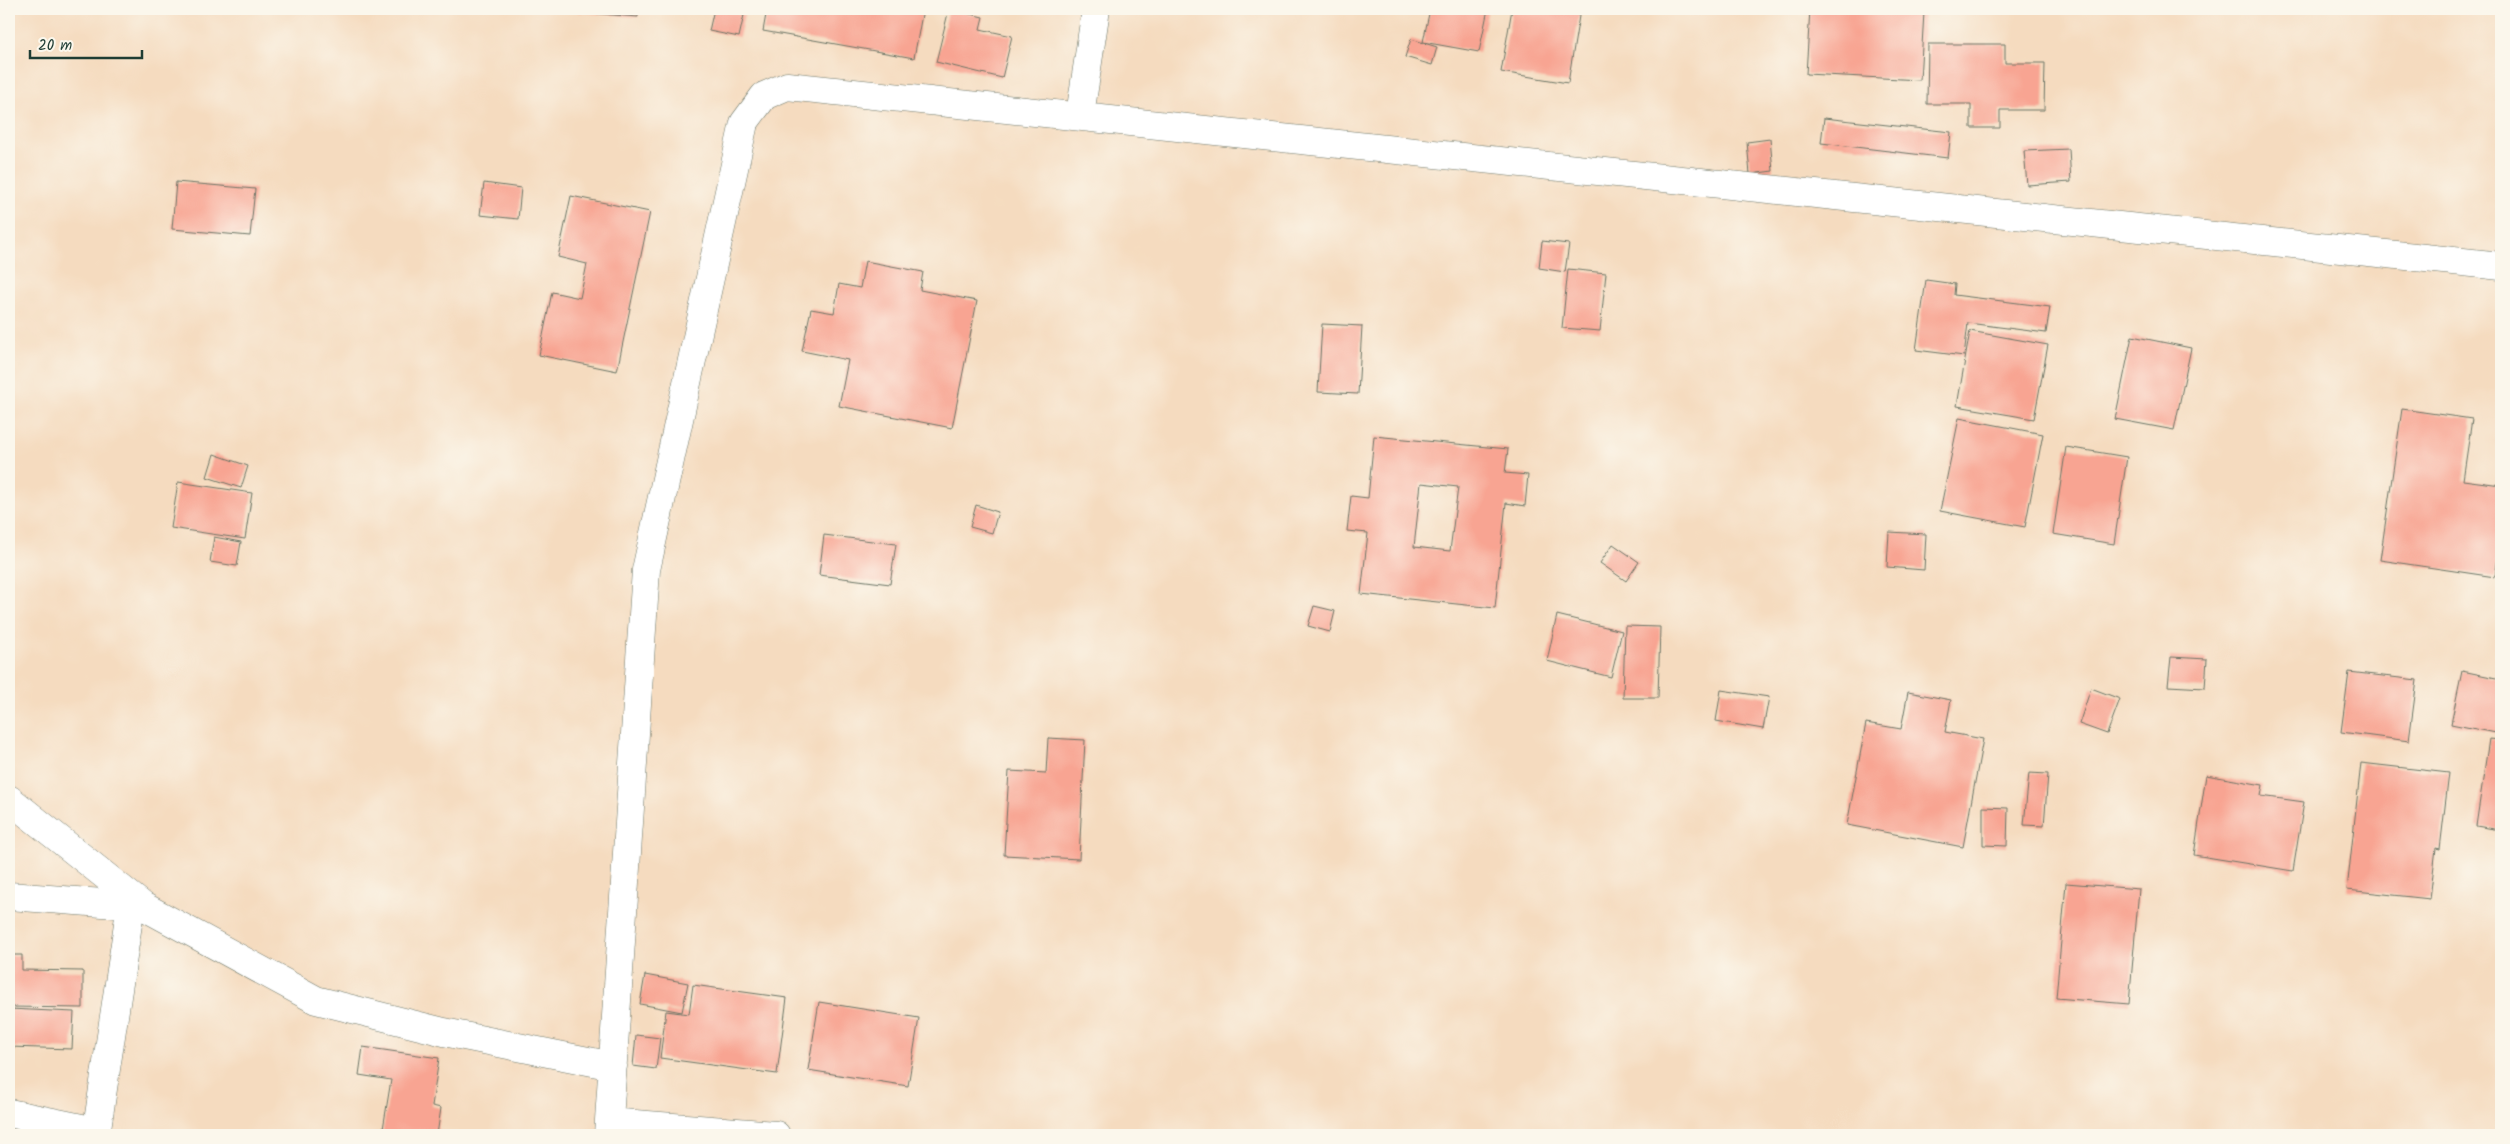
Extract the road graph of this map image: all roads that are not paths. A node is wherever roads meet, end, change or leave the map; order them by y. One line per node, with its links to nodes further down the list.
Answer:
1 (1096, 9): 2 (street)
2 (1080, 116): 3 (street); 7 (street)
3 (2501, 266)
4 (9, 799): 6 (street)
5 (9, 896): 6 (street)
6 (137, 905): 7 (street); 10 (street)
7 (613, 1066): 9 (street)
8 (9, 1113): 10 (street)
9 (609, 1129): 11 (street)
10 (96, 1133)
11 (776, 1135)

